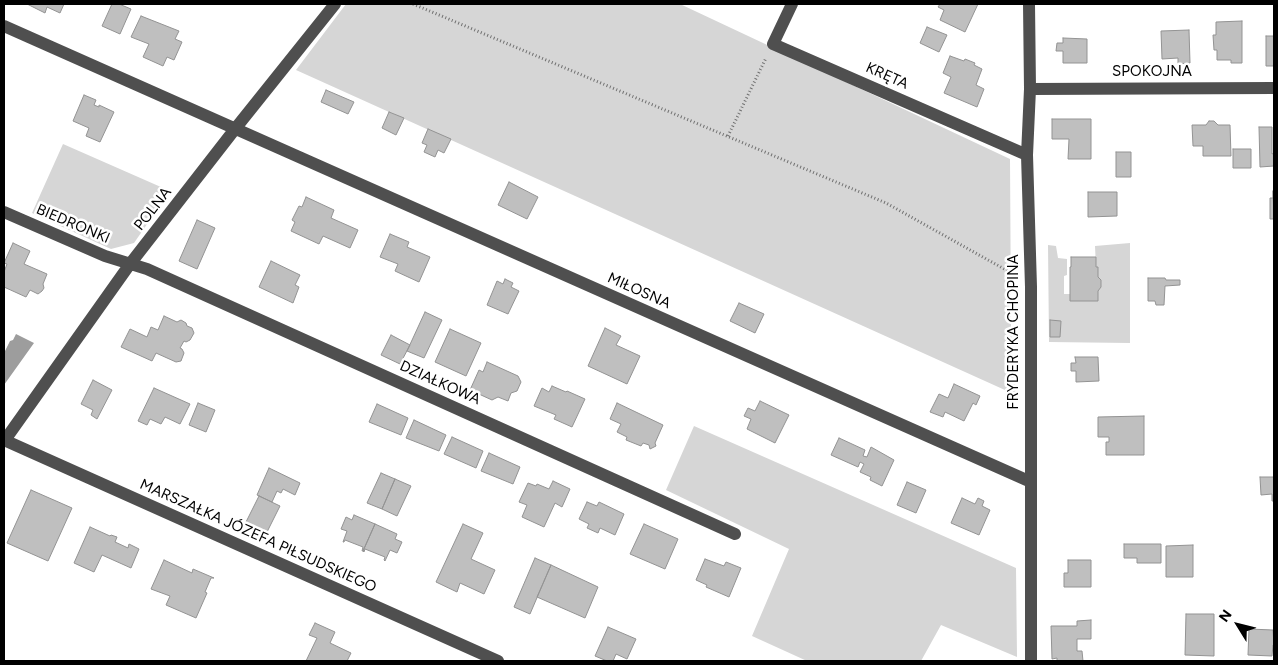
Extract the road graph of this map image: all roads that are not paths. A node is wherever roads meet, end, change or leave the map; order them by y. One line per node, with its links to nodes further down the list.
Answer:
1 (335, 4): 7 (street, POLNA)
2 (792, 4): 8 (street, KRĘTA)
3 (1029, 4): 6 (street, FRYDERYKA CHOPINA)
4 (4, 26): 7 (street, MIŁOSNA)
5 (1274, 88): 6 (street, SPOKOJNA)
6 (1030, 89): 8 (street, FRYDERYKA CHOPINA)
7 (235, 129): 10 (street, POLNA); 12 (street, MIŁOSNA)
8 (1027, 155): 12 (street, FRYDERYKA CHOPINA)
9 (4, 212): 10 (street, BIEDRONKI)
10 (130, 264): 11 (street, POLNA); 13 (street, DZIAŁKOWA)
11 (4, 440): 14 (street, MARSZAŁKA JÓZEFA PIŁSUDSKIEGO)
12 (1031, 482): 15 (street, FRYDERYKA CHOPINA)
13 (736, 534)
14 (498, 661)
15 (1031, 661)

